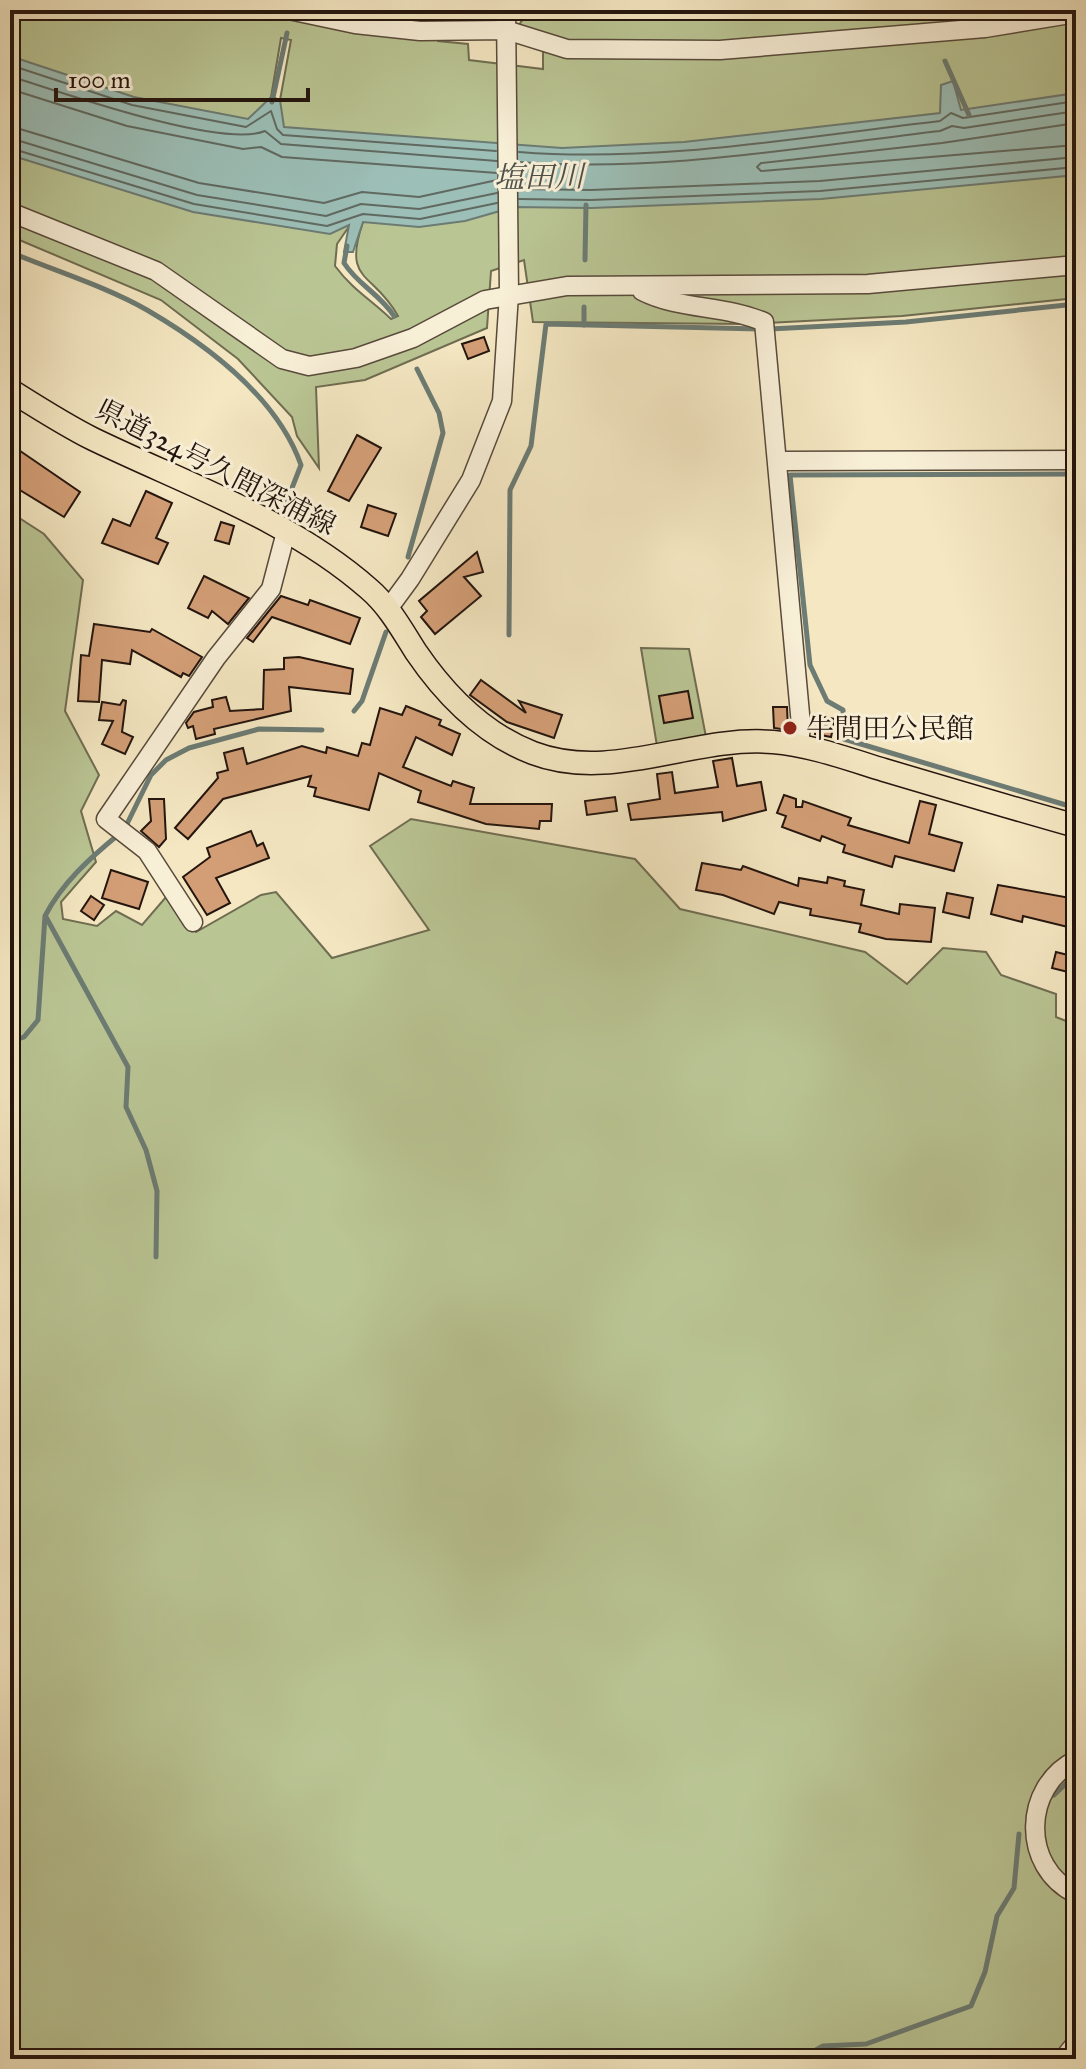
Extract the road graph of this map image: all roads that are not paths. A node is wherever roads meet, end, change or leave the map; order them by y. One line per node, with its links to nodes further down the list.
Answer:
1 (289, 10): 4 (street)
2 (506, 10): 4 (street)
3 (1076, 13): 4 (street)
4 (506, 30): 8 (street)
5 (10, 212): 8 (street)
6 (1076, 265): 7 (street)
7 (635, 287): 8 (street); 11 (street)
8 (509, 294): 13 (street)
9 (10, 390): 12 (main road, 県道324号久間深浦線)
10 (1076, 460): 11 (street)
11 (778, 461): 14 (street)
12 (286, 532): 13 (main road, 県道324号久間深浦線); 16 (street)
13 (388, 609): 14 (main road, 県道324号久間深浦線)
14 (799, 746): 15 (main road, 県道324号久間深浦線)
15 (1076, 826)
16 (193, 922)
17 (1076, 1760): 18 (street)
18 (1076, 1894)
19 (1076, 2043): 20 (street)
20 (1063, 2059)

